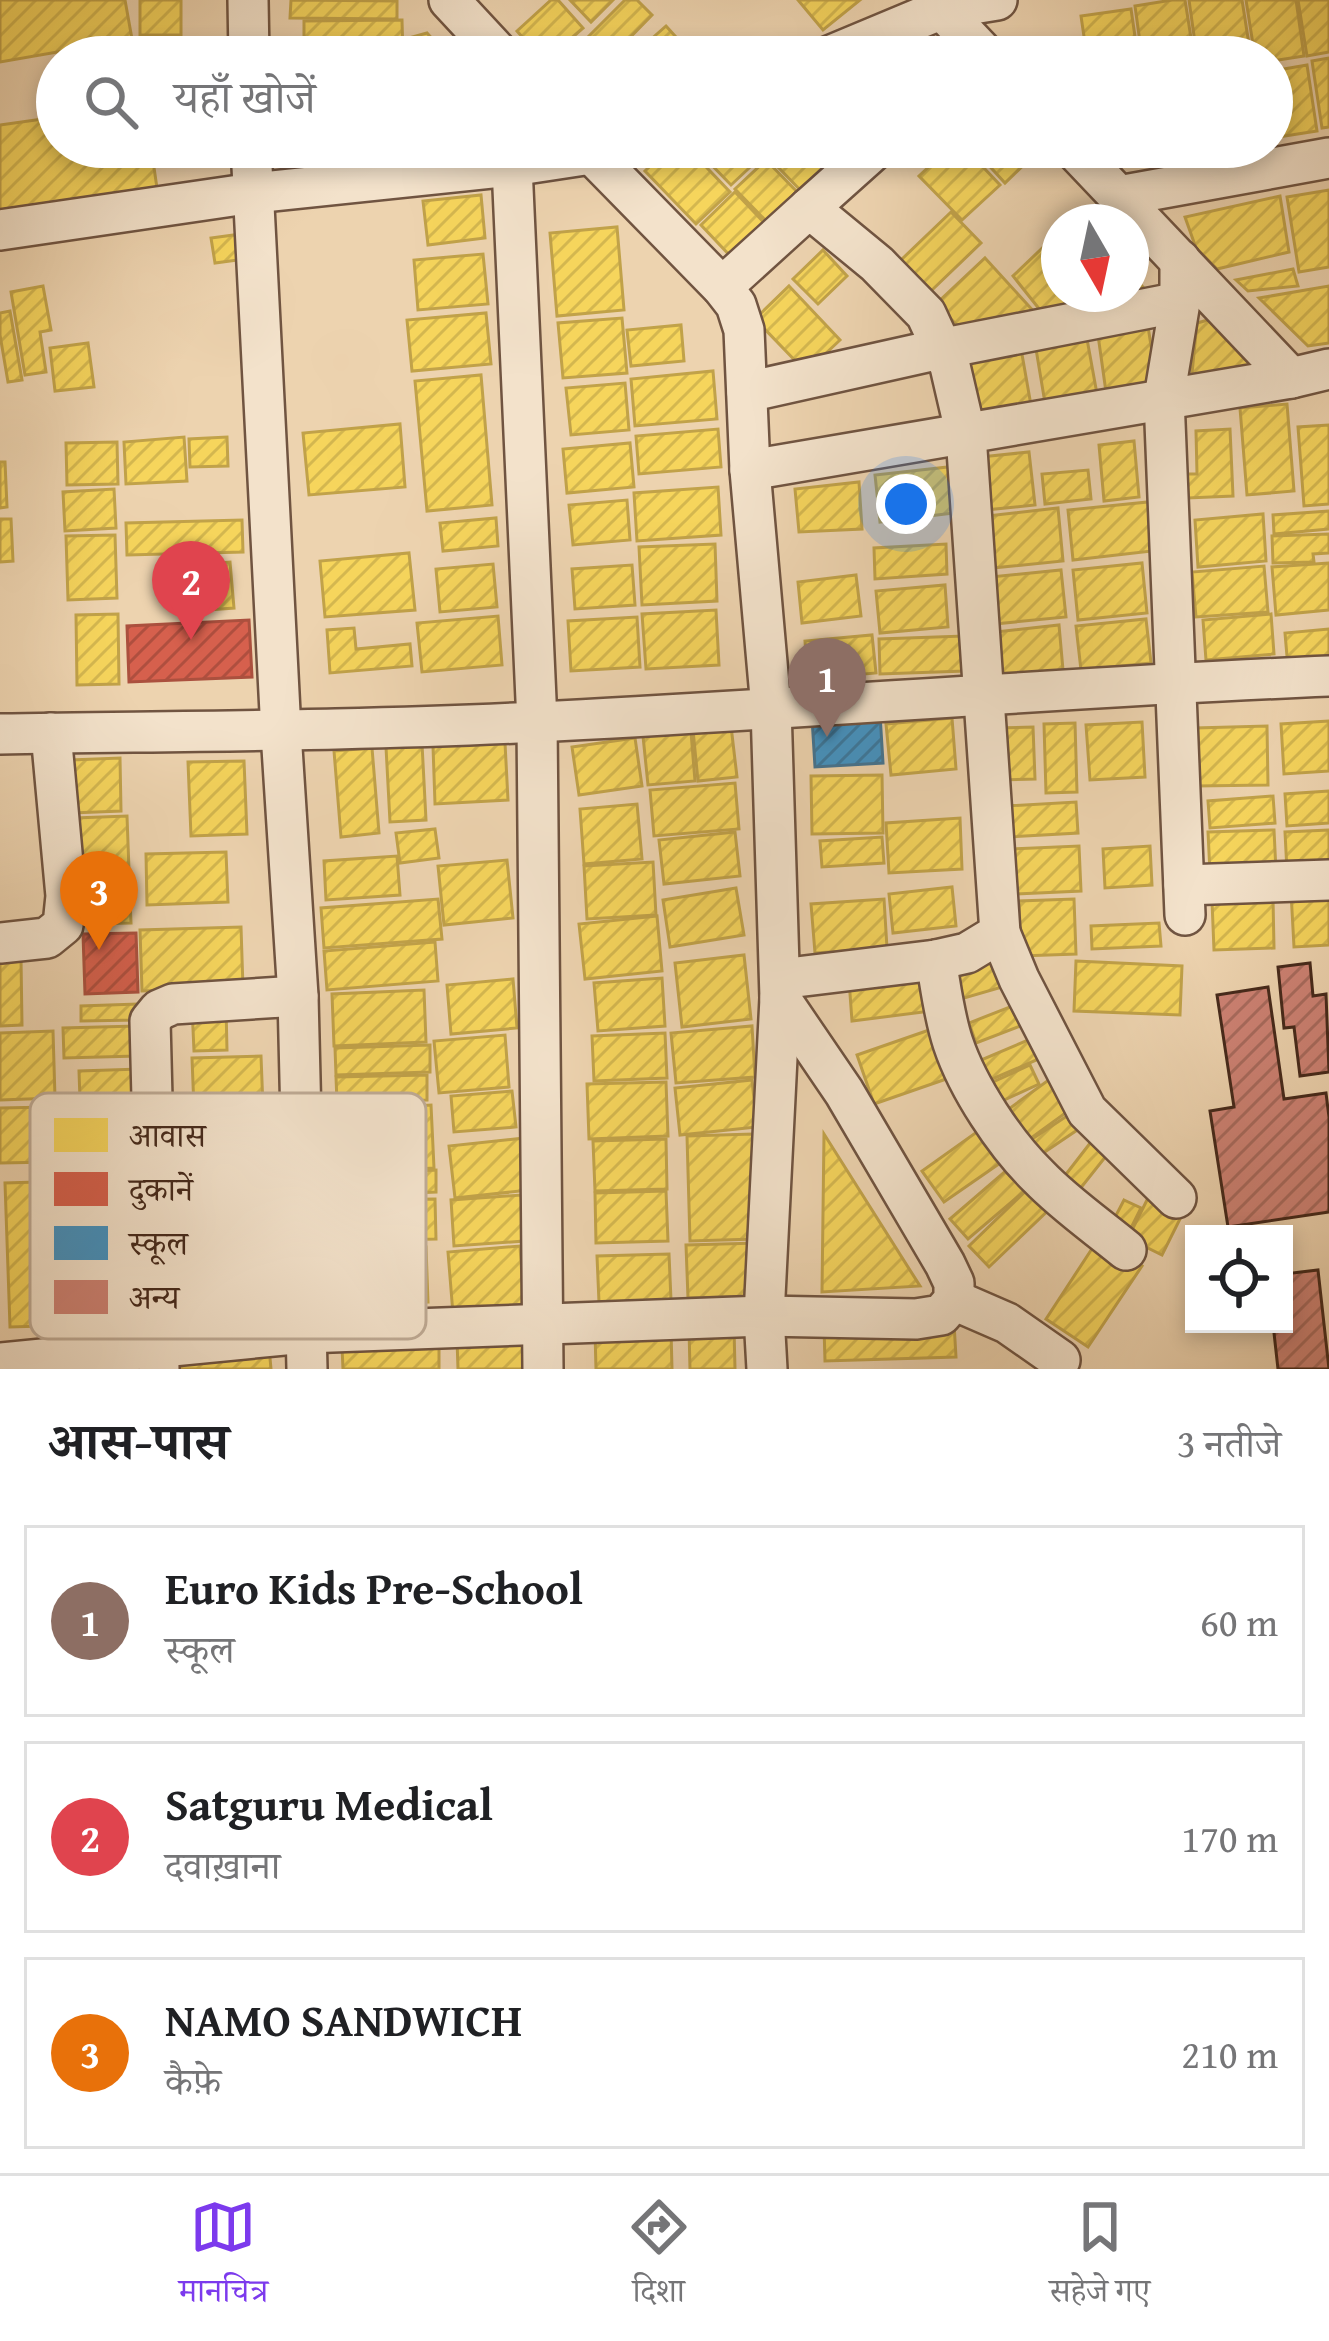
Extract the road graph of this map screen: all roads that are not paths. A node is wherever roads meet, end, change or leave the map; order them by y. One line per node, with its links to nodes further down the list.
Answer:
1 (248, 0): 5 (street)
2 (997, 0): 4 (street)
3 (451, 1): 6 (street)
4 (938, 5): 7 (street); 8 (street)
5 (249, 36)
6 (483, 36)
7 (871, 36)
8 (967, 36)
9 (1329, 158): 10 (street)
10 (1293, 164)
11 (252, 168): 18 (street)
12 (493, 168): 18 (street)
13 (512, 168): 35 (street)
14 (612, 168): 23 (street)
15 (854, 168): 20 (street)
16 (1092, 168): 19 (street)
17 (1273, 168): 19 (street)
18 (253, 193): 21 (street); 36 (street)
19 (1118, 196): 22 (street)
20 (809, 208): 23 (street); 25 (street)
21 (0, 230)
22 (1180, 260): 24 (street); 26 (street)
23 (722, 287): 27 (street)
24 (1180, 302): 25 (street); 28 (street)
25 (940, 349): 27 (street); 29 (street)
26 (1310, 374): 28 (street)
27 (747, 392): 30 (street)
28 (1164, 398): 29 (street); 32 (street)
29 (966, 435): 30 (street); 33 (street)
30 (750, 470): 34 (street)
31 (1329, 676): 32 (street)
32 (1175, 682): 33 (street); 39 (street)
33 (983, 696): 34 (street); 40 (street)
34 (771, 708): 35 (street); 43 (street)
35 (537, 722): 36 (street); 51 (street)
36 (281, 732): 37 (street); 44 (street)
37 (51, 733): 38 (street); 41 (street)
38 (0, 734)
39 (1329, 880)
40 (1000, 933): 42 (street); 47 (street)
41 (0, 943)
42 (936, 960): 43 (street); 48 (street)
43 (780, 989): 49 (street); 50 (street)
44 (298, 995): 45 (street); 46 (street)
45 (152, 1093)
46 (300, 1093)
47 (1176, 1198)
48 (1126, 1250)
49 (954, 1300): 50 (street); 56 (street)
50 (764, 1316): 51 (street); 59 (street)
51 (542, 1325): 52 (street); 58 (street)
52 (426, 1338)
53 (415, 1339): 54 (street)
54 (306, 1351): 55 (street)
55 (158, 1358): 57 (street)
56 (1060, 1360)
57 (0, 1363)
58 (543, 1369)
59 (766, 1369)

